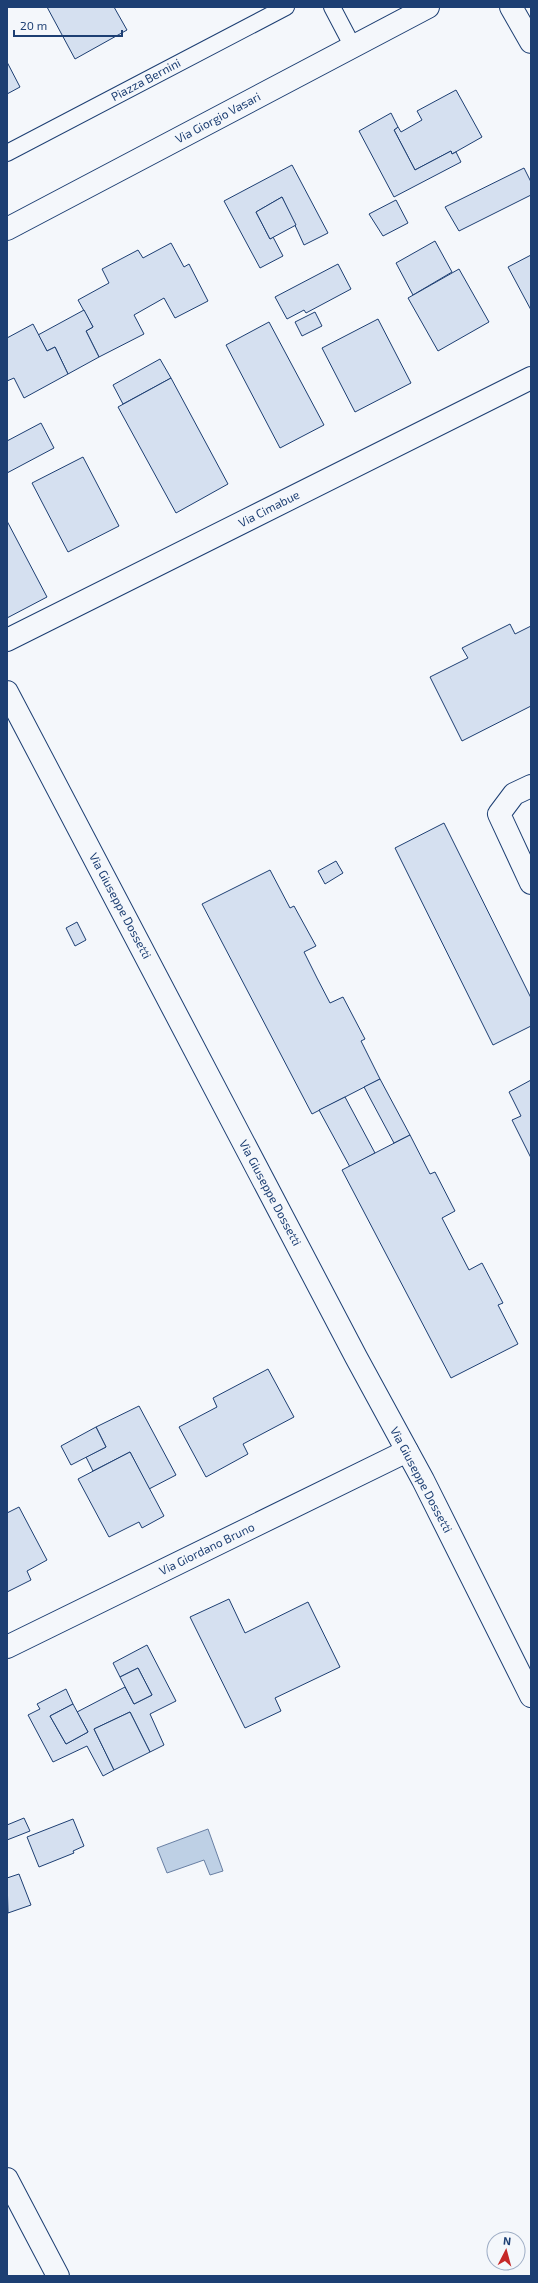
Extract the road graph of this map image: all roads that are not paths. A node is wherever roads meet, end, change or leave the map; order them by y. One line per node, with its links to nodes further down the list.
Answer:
1 (286, 7): 7 (lane, Piazza Bernini)
2 (332, 7): 6 (lane)
3 (428, 7): 6 (street, Via Giorgio Vasari)
4 (511, 7): 5 (street)
5 (531, 42)
6 (353, 47): 8 (street, Via Giorgio Vasari)
7 (7, 153)
8 (7, 229)
9 (531, 378): 10 (street, Via Cimabue)
10 (7, 640)
11 (7, 692): 14 (street, Via Giuseppe Dossetti)
12 (531, 786): 13 (street)
13 (531, 883)
14 (407, 1451): 15 (street, Via Giordano Bruno); 16 (street, Via Giuseppe Dossetti)
15 (7, 1647)
16 (531, 1696)
17 (7, 2179): 18 (street)
18 (58, 2276)

